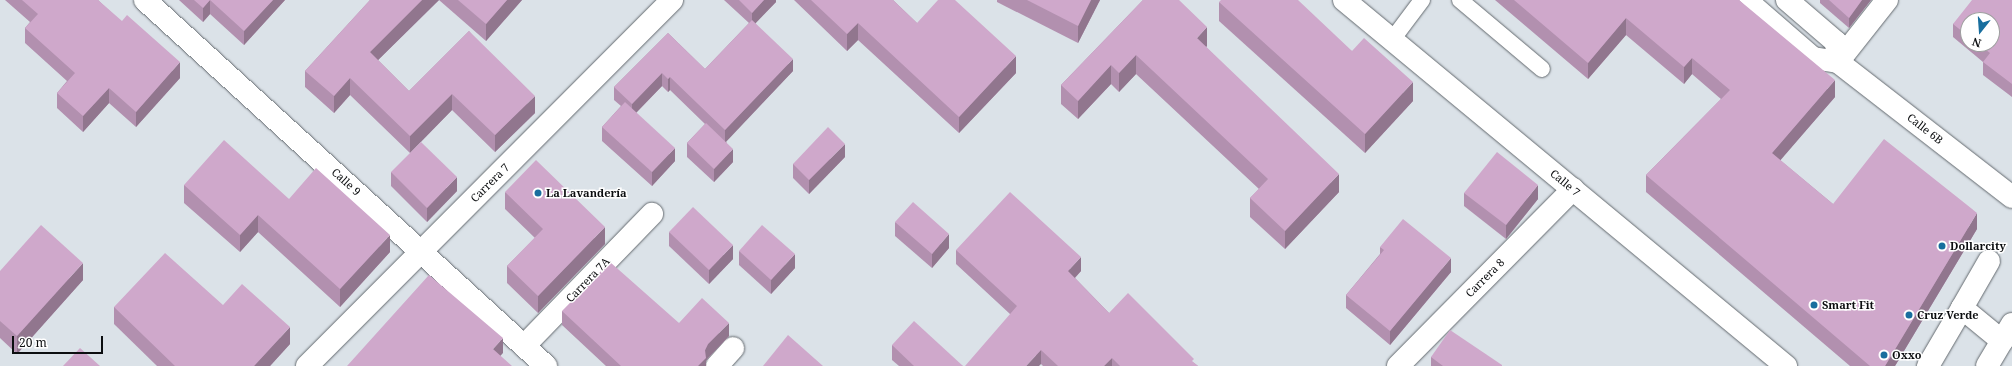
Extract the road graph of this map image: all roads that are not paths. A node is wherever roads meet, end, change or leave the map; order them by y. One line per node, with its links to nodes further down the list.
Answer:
1 (145, 0): 15 (street, Calle 9)
2 (672, 0): 15 (street, Carrera 7)
3 (1344, 0): 9 (street, Calle 7)
4 (1422, 0): 9 (lane)
5 (1460, 0): 11 (lane)
6 (1746, 0): 10 (street, Calle 6B)
7 (1787, 0): 10 (street)
8 (1887, 0): 10 (street)
9 (1392, 40): 12 (street, Calle 7)
10 (1838, 62): 13 (street, Calle 6B)
11 (1542, 69)
12 (1573, 189): 24 (street, Carrera 8); 25 (street, Calle 7)
13 (2012, 197)
14 (652, 214): 19 (street, Carrera 7A)
15 (422, 252): 19 (street, Calle 9); 21 (street, Carrera 7)
16 (1989, 261): 17 (street)
17 (1962, 308): 18 (street); 26 (street)
18 (2007, 332): 27 (street)
19 (524, 346): 22 (street, Calle 9)
20 (733, 348): 23 (street)
21 (307, 366)
22 (546, 366)
23 (716, 366)
24 (1398, 366)
25 (1786, 366)
26 (1928, 366)
27 (1987, 366)

